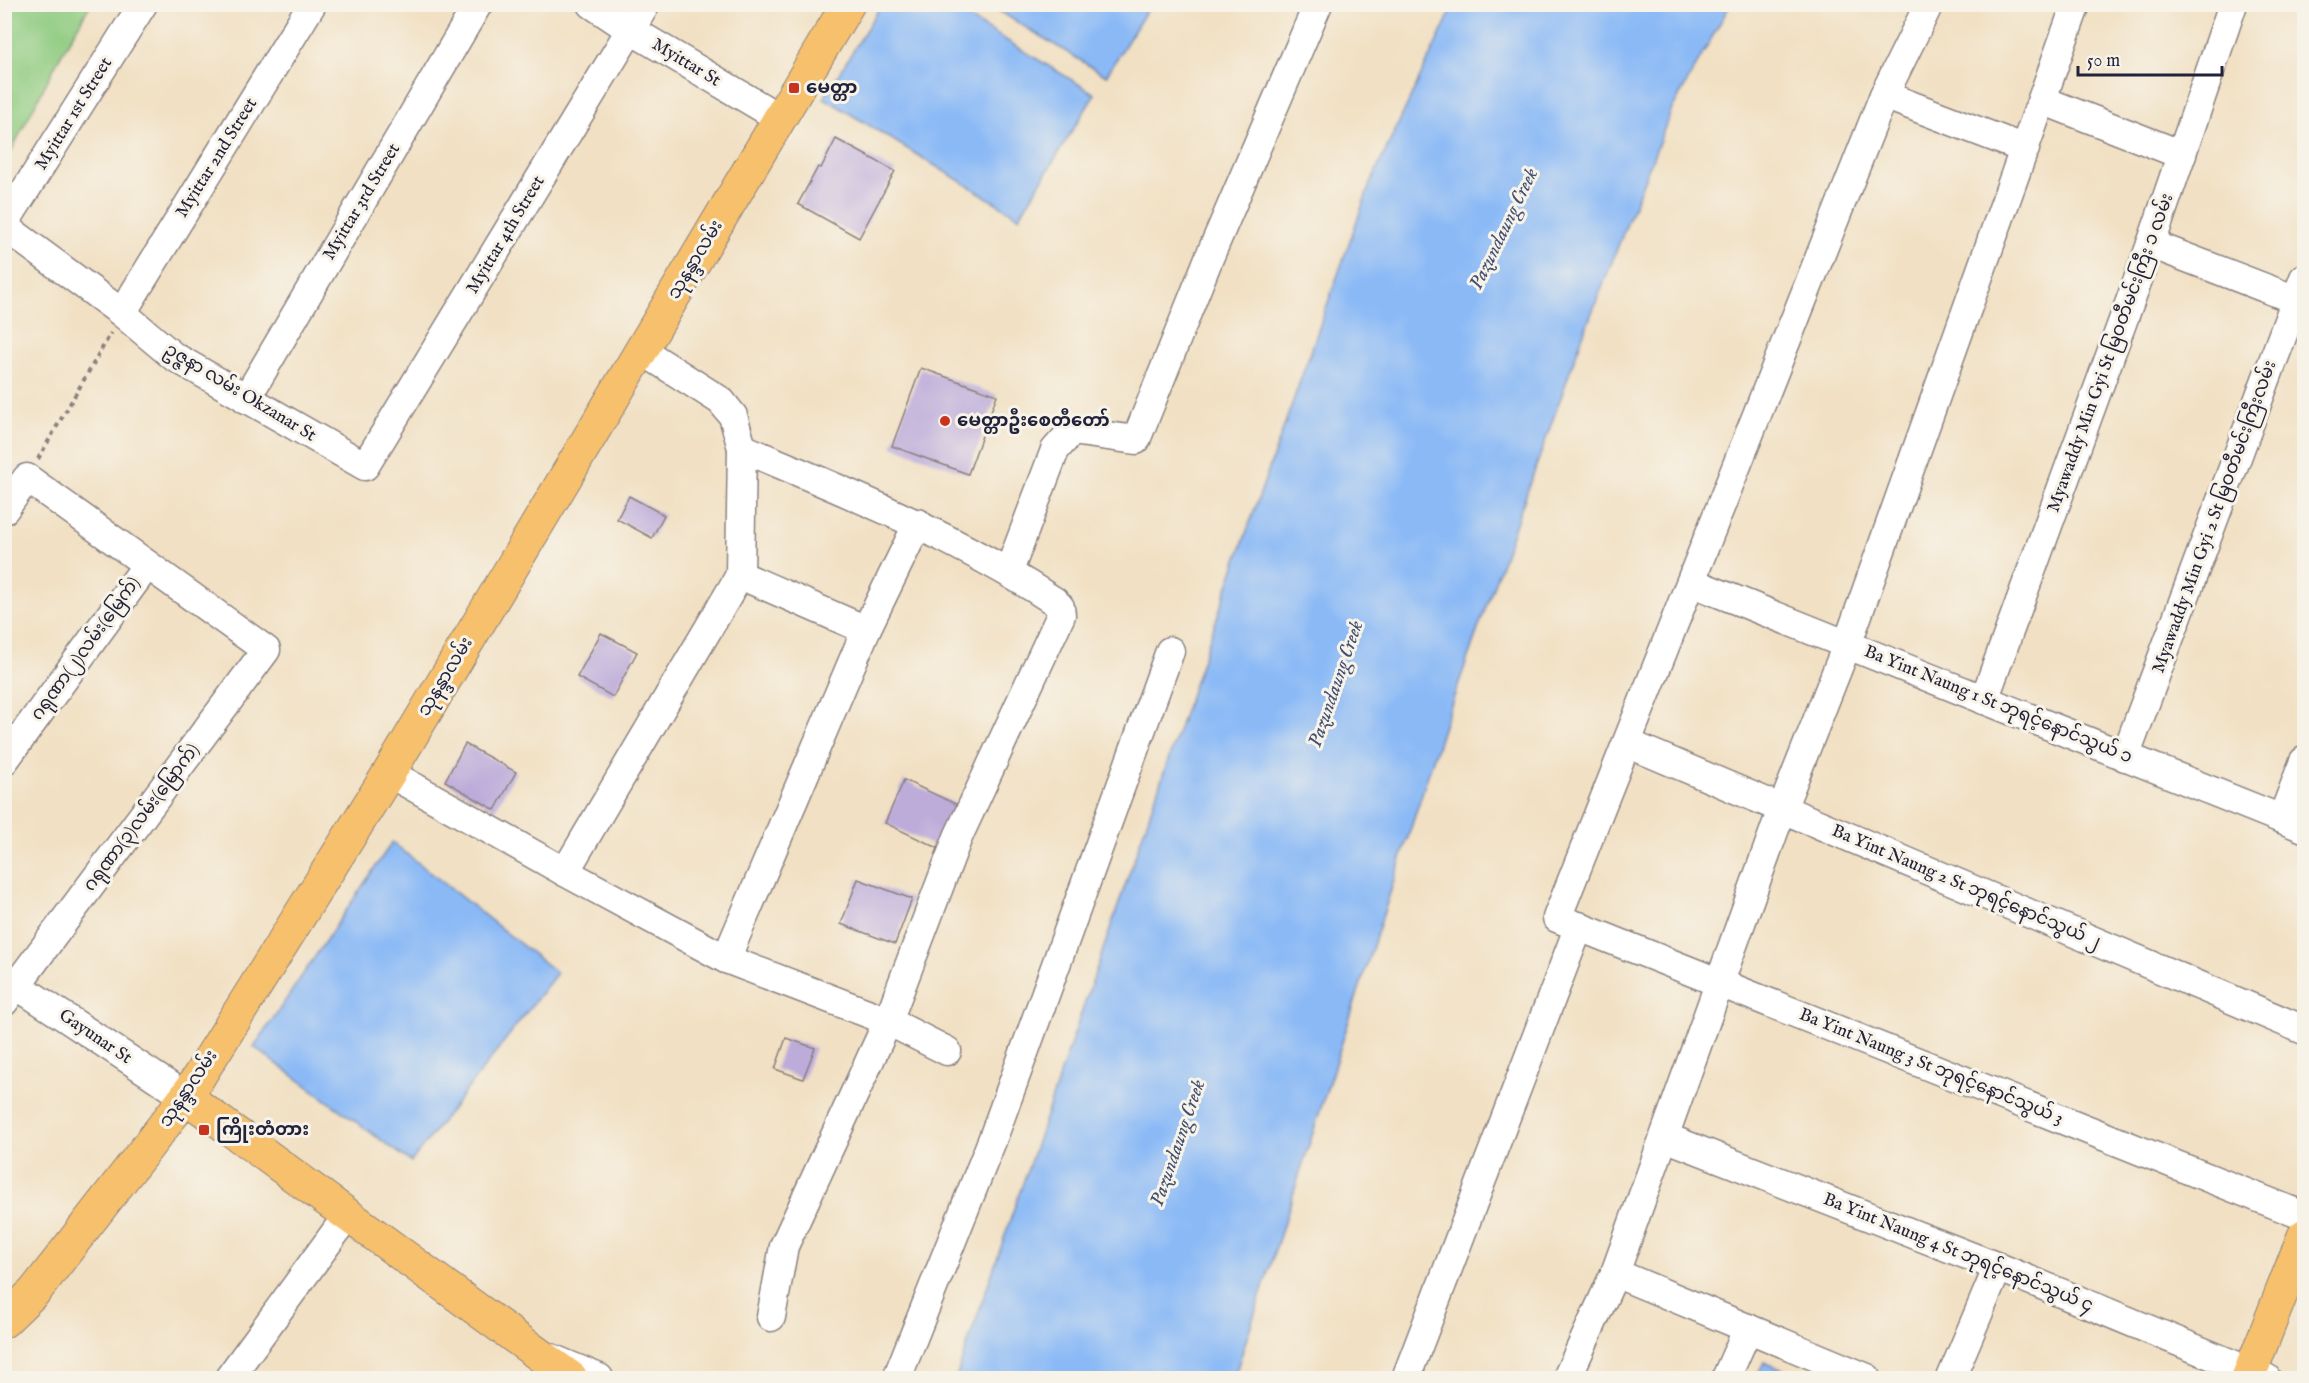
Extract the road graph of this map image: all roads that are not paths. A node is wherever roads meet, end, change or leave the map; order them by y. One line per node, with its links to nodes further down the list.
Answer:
1 (142, 4): 17 (street, Myittar 1st Street)
2 (312, 4): 20 (street, Myittar 2nd Street)
3 (478, 4): 22 (street, Myittar 3rd Street)
4 (592, 4): 11 (street, Myittar St)
5 (646, 4): 11 (street, Myittar 4th Street)
6 (848, 4): 14 (main road, သုနန္ဒာလမ်း)
7 (1318, 4): 28 (street)
8 (1929, 4): 12 (street)
9 (2076, 4): 13 (street)
10 (2233, 4): 16 (street, Myawaddy Min Gyi St မြဝတီမင်းကြီး ၁ လမ်း)
11 (631, 30): 14 (street, Myittar St); 24 (street, Myittar 4th Street)
12 (1884, 96): 15 (street); 30 (street)
13 (2042, 100): 15 (street); 16 (street)
14 (781, 119): 21 (main road, သုနန္ဒာလမ်း)
15 (2025, 149): 32 (street)
16 (2182, 155): 18 (street, Myawaddy Min Gyi St မြဝတီမင်းကြီး ၁ လမ်း)
17 (4, 225): 20 (street, ဥဇ္ဇနာ လမ်း Okzanar St)
18 (2151, 244): 19 (street); 34 (street, Myawaddy Min Gyi St မြဝတီမင်းကြီး ၁ လမ်း)
19 (2302, 294): 36 (street, Myawaddy Min Gyi 2 St မြဝတီမင်းကြီးလမ်း)
20 (122, 313): 22 (street, ဥဇ္ဇနာ လမ်း Okzanar St)
21 (641, 350): 23 (street); 39 (main road, သုနန္ဒာလမ်း)
22 (246, 399): 24 (street, ဥဇ္ဇနာ လမ်း Okzanar St)
23 (742, 448): 26 (street); 29 (street)
24 (365, 466)
25 (4, 510): 27 (street)
26 (918, 523): 28 (street); 31 (street)
27 (147, 566): 37 (street, ဂရုဏာ(၂)လမ်း(မြေက်)); 46 (street, ဂရုဏာ(၃)လမ်း(မြောက်))
28 (1009, 571): 47 (street)
29 (740, 575): 31 (street); 42 (street)
30 (1691, 582): 32 (street, Ba Yint Naung 1 St ဘုရင့်နောင်သွယ် ၁); 35 (street)
31 (866, 630): 44 (street)
32 (1847, 645): 34 (street, Ba Yint Naung 1 St ဘုရင့်နောင်သွယ် ၁); 40 (street)
33 (1170, 651): 65 (street)
34 (1984, 700): 36 (street, Ba Yint Naung 1 St ဘုရင့်နောင်သွယ် ၁)
35 (1627, 743): 40 (street, Ba Yint Naung 2 St ဘုရင့်နောင်သွယ် ၂); 43 (street)
36 (2126, 757): 41 (street, Ba Yint Naung 1 St ဘုရင့်နောင်သွယ် ၁)
37 (4, 761)
38 (2304, 761): 41 (street)
39 (389, 773): 42 (street); 50 (main road, သုနန္ဒာလမ်း)
40 (1782, 809): 45 (street); 48 (street, Ba Yint Naung 2 St ဘုရင့်နောင်သွယ် ၂)
41 (2293, 824)
42 (565, 872): 44 (street)
43 (1568, 922): 45 (street, Ba Yint Naung 3 St ဘုရင့်နောင်သွယ် 3); 66 (street)
44 (726, 959): 47 (street)
45 (1719, 982): 51 (street); 53 (street, Ba Yint Naung 3 St ဘုရင့်နောင်သွယ် 3)
46 (9, 988): 50 (street, Gayunar St)
47 (888, 1021): 49 (street); 57 (street)
48 (2304, 1030)
49 (947, 1051)
50 (186, 1097): 52 (main road); 58 (main road, သုနန္ဒာလမ်း)
51 (1665, 1137): 55 (street, Ba Yint Naung 4 St ဘုရင့်နောင်သွယ် ၄); 56 (street)
52 (348, 1215): 60 (main road); 62 (street)
53 (2304, 1216)
54 (2304, 1236): 61 (main road)
55 (1998, 1268): 61 (street, Ba Yint Naung 4 St ဘုရင့်နောင်သွယ် ၄); 70 (street)
56 (1615, 1273): 59 (street); 67 (street)
57 (771, 1317)
58 (4, 1321)
59 (1748, 1328): 68 (street); 69 (street)
60 (532, 1350): 63 (main road); 64 (street)
61 (2255, 1376)
62 (229, 1378)
63 (571, 1378)
64 (599, 1378)
65 (897, 1378)
66 (1406, 1378)
67 (1567, 1378)
68 (1726, 1378)
69 (1867, 1378)
70 (1951, 1378)

